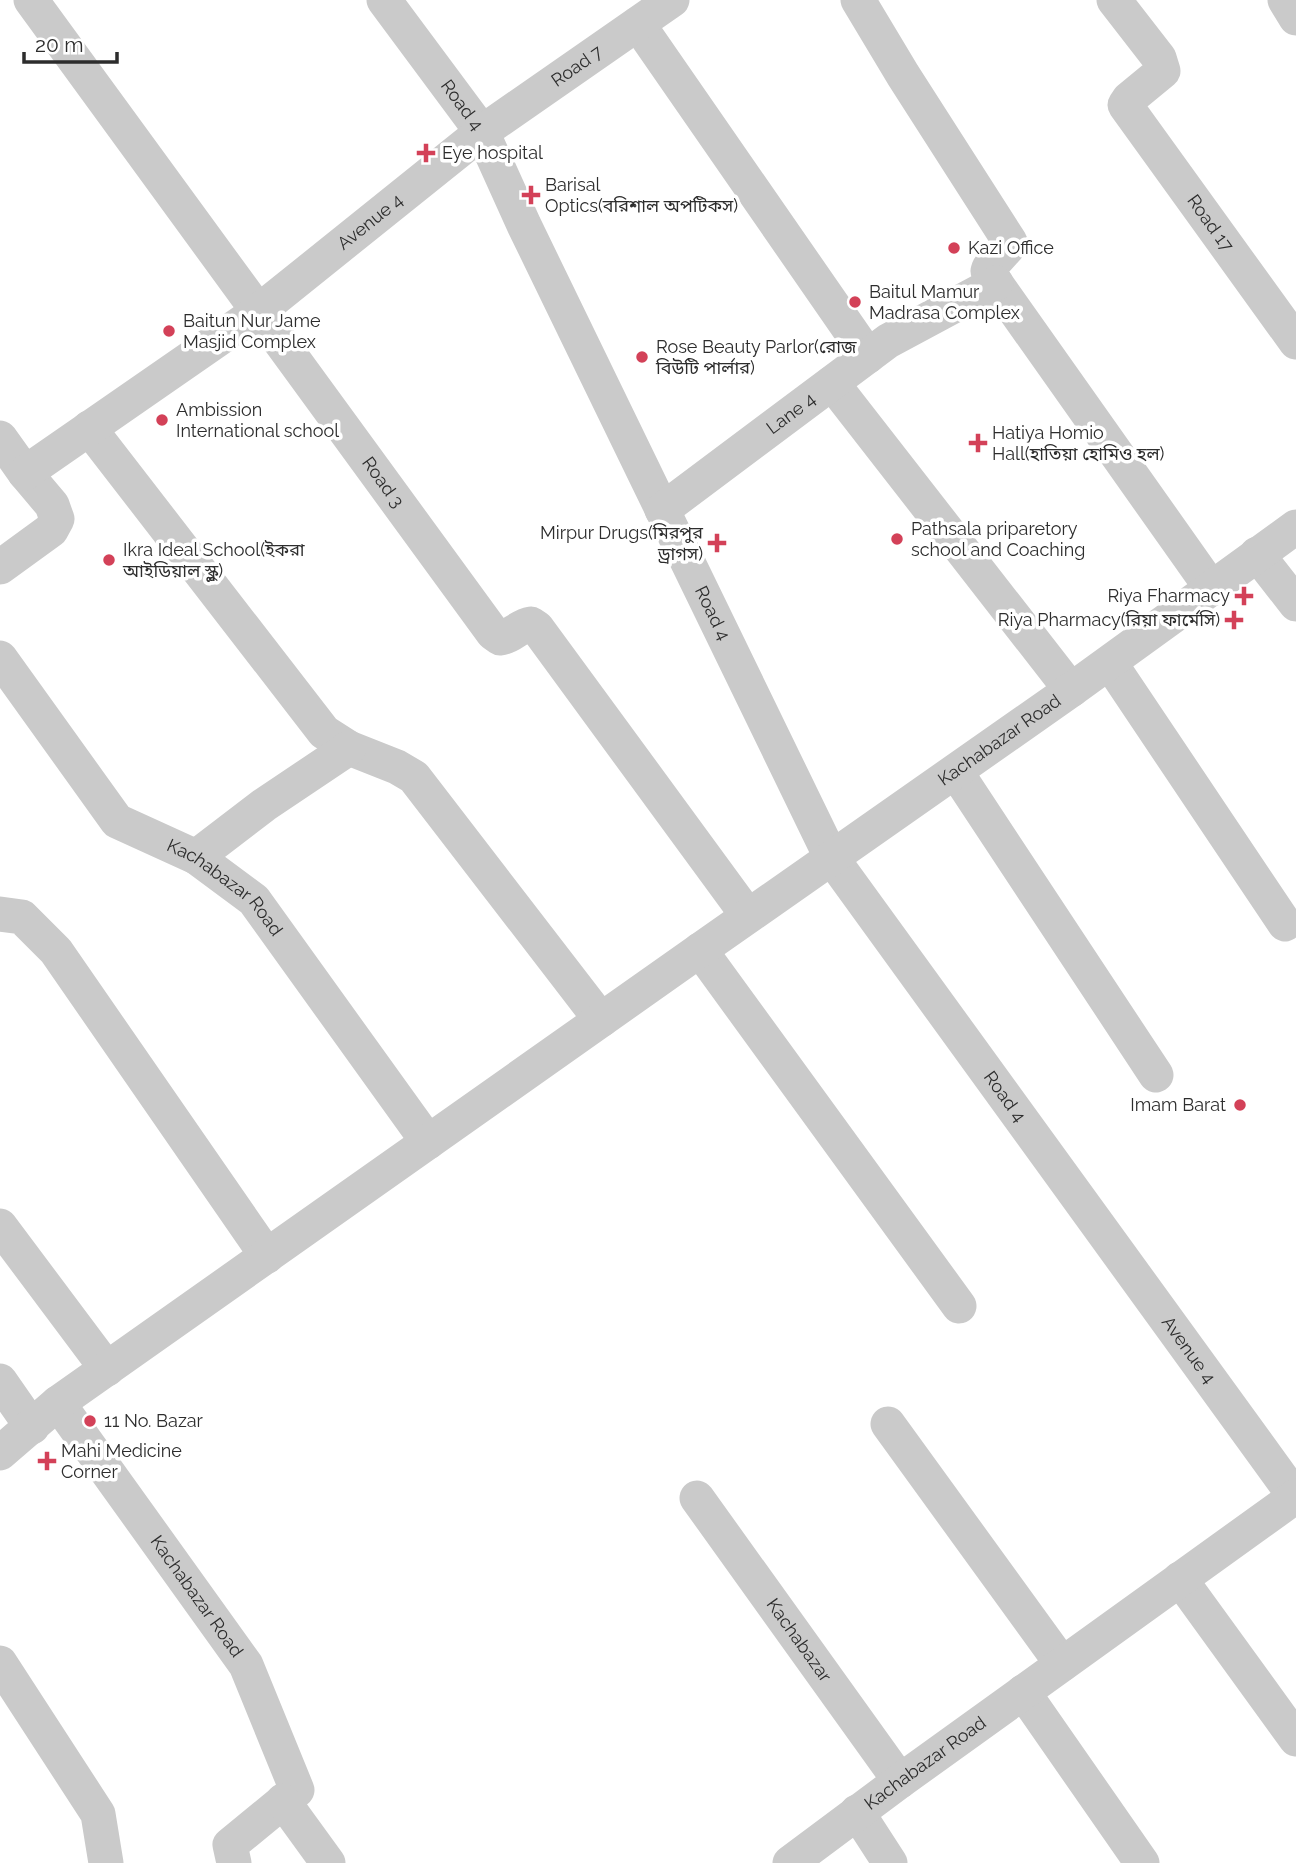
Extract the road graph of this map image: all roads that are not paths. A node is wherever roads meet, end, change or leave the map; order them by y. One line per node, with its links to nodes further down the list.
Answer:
1 (31, 0): 11 (street, Road 3)
2 (384, 0): 9 (street, Road 4)
3 (672, 0): 8 (street, Road 7)
4 (858, 0): 10 (street)
5 (1114, 0): 12 (street, Road 17)
6 (1285, 0): 7 (street)
7 (1296, 18)
8 (638, 24): 9 (street, Road 7); 13 (street)
9 (482, 132): 11 (street, Avenue 4); 18 (street, Road 4)
10 (996, 283): 13 (street, Lane 4); 22 (street)
11 (259, 310): 15 (street, Avenue 4); 32 (street, Road 3)
12 (1296, 342)
13 (868, 356): 14 (street, Lane 4)
14 (832, 383): 18 (street, Lane 4); 26 (street)
15 (89, 428): 17 (street, Avenue 4); 27 (street)
16 (0, 438): 17 (street)
17 (25, 473): 21 (street)
18 (662, 510): 30 (street, Road 4)
19 (1296, 527): 20 (street, Kachabazar Road)
20 (1257, 554): 22 (street, Kachabazar Road); 23 (street)
21 (0, 567)
22 (1212, 589): 25 (street, Kachabazar Road)
23 (1296, 604)
24 (0, 658): 29 (street, Kachabazar Road)
25 (1110, 663): 26 (street, Kachabazar Road); 33 (street)
26 (1071, 690): 28 (street, Kachabazar Road)
27 (337, 740): 29 (street); 35 (street)
28 (956, 772): 30 (street, Kachabazar Road); 36 (street)
29 (196, 857): 37 (street, Kachabazar Road)
30 (831, 858): 32 (street, Kachabazar Road); 47 (street, Avenue 4)
31 (0, 914): 39 (street)
32 (748, 916): 34 (street, Kachabazar Road)
33 (1285, 924)
34 (700, 950): 35 (street, Kachabazar Road); 40 (street)
35 (601, 1020): 37 (street, Kachabazar Road)
36 (1156, 1075)
37 (428, 1142): 39 (street, Kachabazar Road)
38 (0, 1226): 41 (street)
39 (267, 1256): 41 (street, Kachabazar Road)
40 (959, 1306)
41 (107, 1369): 43 (street, Kachabazar Road)
42 (0, 1381): 45 (street)
43 (58, 1403): 45 (street, Kachabazar Road); 55 (street, Kachabazar Road)
44 (888, 1424): 51 (street)
45 (32, 1427): 46 (street, Kachabazar Road)
46 (0, 1453)
47 (1296, 1497): 49 (street, Kachabazar Road)
48 (697, 1498): 54 (street, Kachabazar)
49 (1180, 1579): 51 (street, Kachabazar Road); 53 (street)
50 (0, 1663): 57 (street)
51 (1062, 1664): 52 (street, Kachabazar Road)
52 (1023, 1692): 54 (street, Kachabazar Road); 62 (street)
53 (1296, 1739)
54 (900, 1781): 56 (street, Kachabazar Road)
55 (283, 1801): 58 (street); 59 (street)
56 (857, 1812): 60 (street, Kachabazar Road); 61 (street)
57 (106, 1863)
58 (234, 1863)
59 (328, 1863)
60 (790, 1863)
61 (890, 1863)
62 (1142, 1863)

